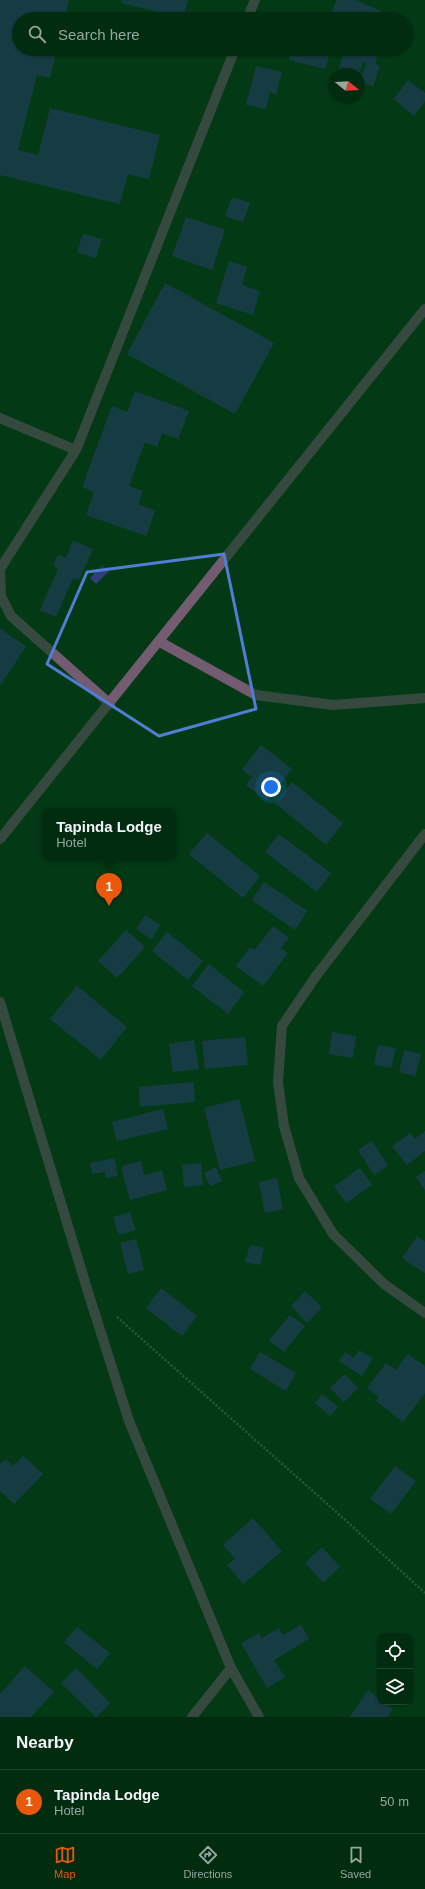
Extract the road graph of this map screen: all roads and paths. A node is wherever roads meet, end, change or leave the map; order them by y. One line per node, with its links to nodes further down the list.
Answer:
1 (255, 0): 2 (street)
2 (250, 12)
3 (232, 56): 6 (street)
4 (425, 309): 7 (street)
5 (0, 418): 6 (street)
6 (76, 450): 9 (street)
7 (160, 642): 8 (street); 9 (street)
8 (425, 698)
9 (110, 704): 11 (street)
10 (425, 834): 14 (street)
11 (0, 840)
12 (0, 1002): 16 (street)
13 (112, 1313): 15 (path)
14 (425, 1313)
15 (425, 1593)
16 (231, 1668): 17 (street); 18 (street)
17 (192, 1717)
18 (259, 1717)

